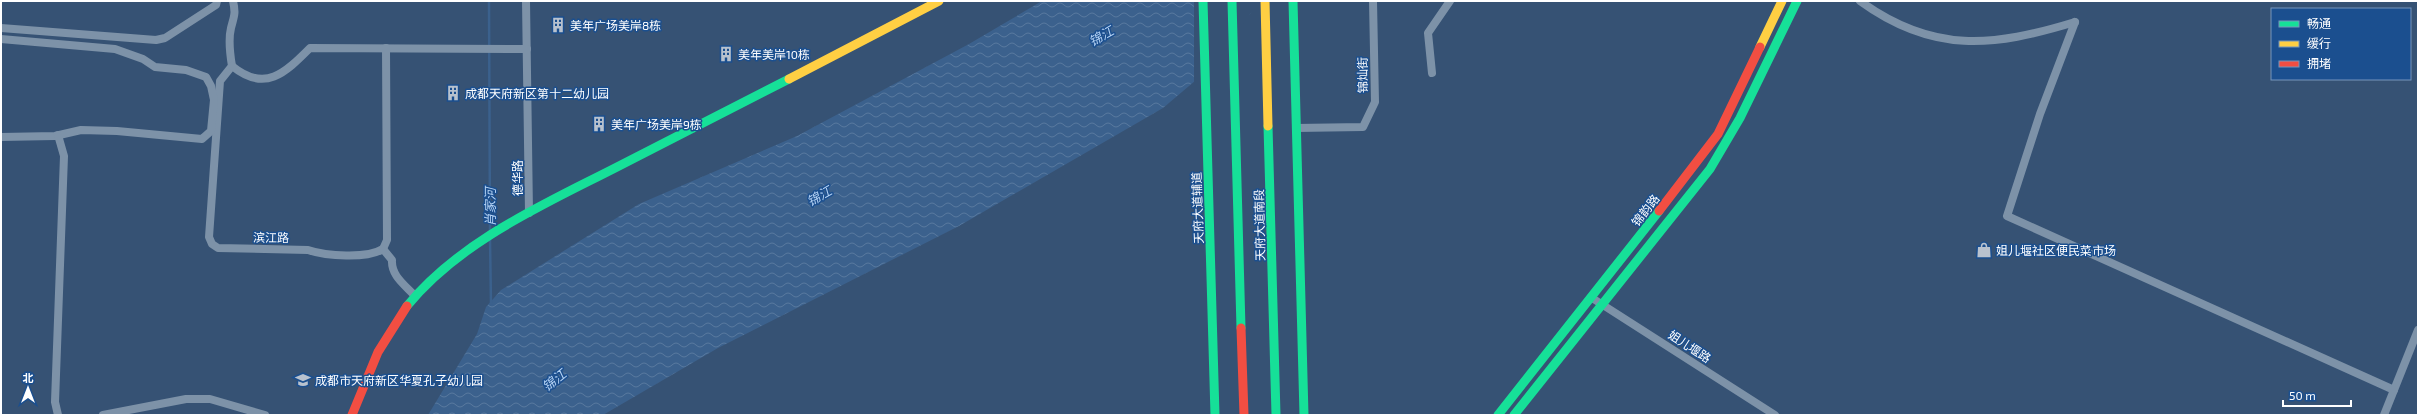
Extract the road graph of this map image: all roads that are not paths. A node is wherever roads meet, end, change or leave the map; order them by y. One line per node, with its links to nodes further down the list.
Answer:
1 (217, 1): 14 (street)
2 (233, 1): 18 (street)
3 (526, 1): 17 (street, 德华路)
4 (939, 1): 23 (street)
5 (1203, 1): 34 (street, 天府大道辅道)
6 (1232, 1): 35 (street, 天府大道南段)
7 (1265, 1): 36 (street, 天府大道南段)
8 (1293, 1): 20 (street)
9 (1373, 1): 20 (street, 锦灿街)
10 (1450, 1): 19 (street)
11 (1782, 1): 26 (street, 锦韵路)
12 (1797, 1): 27 (street, 锦韵路)
13 (1860, 1): 29 (street)
14 (1, 28)
15 (1, 39): 21 (street)
16 (386, 48): 17 (street); 18 (street); 24 (street)
17 (527, 49): 23 (street, 德华路)
18 (232, 66): 24 (street, 滨江路)
19 (1432, 73)
20 (1296, 128): 37 (street)
21 (58, 135): 22 (street); 30 (street)
22 (1, 137)
23 (529, 213): 25 (street, 德华路)
24 (383, 249): 25 (street)
25 (415, 296): 33 (street)
26 (1592, 298): 27 (street, 姐儿堰路); 38 (street, 锦韵路)
27 (1603, 305): 39 (street, 锦韵路); 40 (street, 姐儿堰路)
28 (2418, 330): 29 (street)
29 (2394, 390): 41 (street)
30 (58, 415)
31 (103, 415): 32 (street)
32 (265, 415)
33 (352, 415)
34 (1215, 415)
35 (1244, 415)
36 (1276, 415)
37 (1304, 415)
38 (1498, 415)
39 (1514, 415)
40 (1775, 415)
41 (2384, 415)

